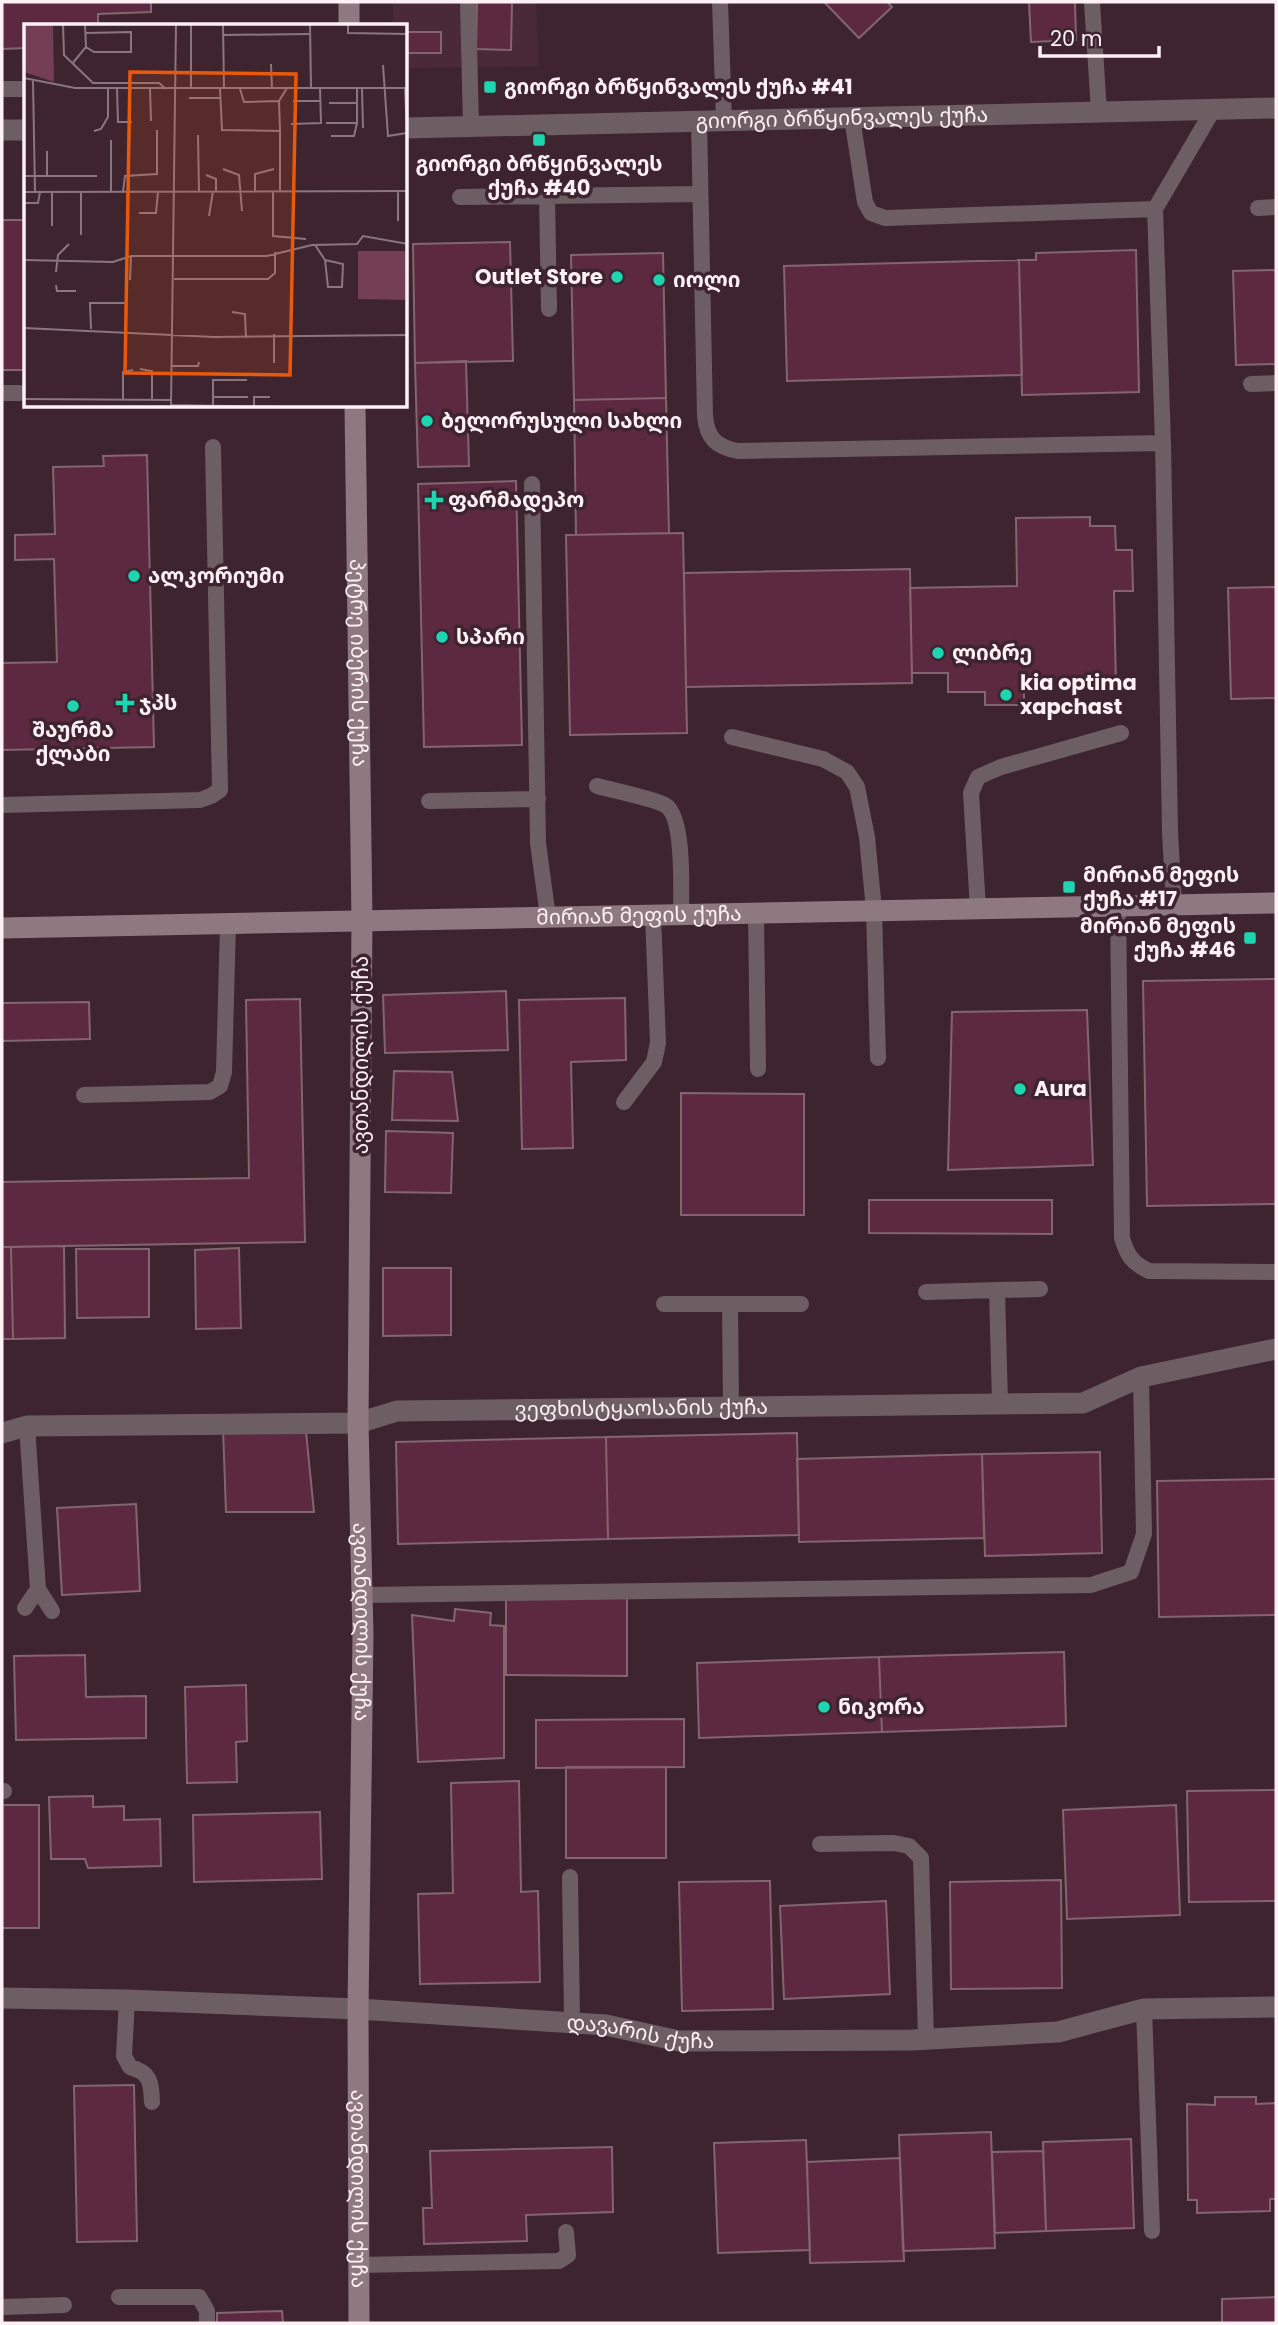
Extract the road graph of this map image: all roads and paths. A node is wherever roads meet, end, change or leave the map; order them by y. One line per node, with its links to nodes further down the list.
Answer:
1 (349, 2): 5 (street)
2 (468, 2): 14 (lane)
3 (720, 2): 13 (lane)
4 (1092, 2): 10 (lane)
5 (349, 24)
6 (2, 89): 7 (lane)
7 (24, 89)
8 (1276, 108): 9 (street, გიორგი ბრწყინვალეს ქუჩა)
9 (1213, 110): 10 (street, გიორგი ბრწყინვალეს ქუჩა); 23 (lane)
10 (1099, 112): 11 (street, გიორგი ბრწყინვალეს ქუჩა)
11 (852, 118): 13 (street, გიორგი ბრწყინვალეს ქუჩა); 23 (lane)
12 (699, 121): 13 (street, გიორგი ბრწყინვალეს ქუჩა); 14 (street, გიორგი ბრწყინვალეს ქუჩა); 18 (lane)
13 (724, 121)
14 (471, 127): 15 (street, გიორგი ბრწყინვალეს ქუჩა)
15 (408, 128)
16 (2, 130): 17 (street)
17 (24, 130)
18 (700, 194): 19 (lane); 30 (lane)
19 (547, 195): 20 (lane); 24 (lane)
20 (460, 197)
21 (1258, 208): 22 (lane)
22 (1276, 208)
23 (1155, 209): 30 (lane)
24 (549, 309)
25 (1276, 383): 26 (lane)
26 (1251, 384)
27 (2, 393): 28 (lane)
28 (20, 393)
29 (355, 408): 48 (street, პეტრე იბერის ქუჩა)
30 (1163, 443): 40 (lane)
31 (212, 447): 38 (lane)
32 (532, 484): 36 (lane)
33 (1121, 733): 42 (lane)
34 (732, 737): 43 (lane)
35 (597, 786): 46 (lane)
36 (538, 799): 37 (lane); 47 (lane)
37 (429, 801)
38 (2, 805)
39 (1276, 902): 40 (street, მირიან მეფის ქუჩა)
40 (1174, 905): 41 (street, მირიან მეფის ქუჩა)
41 (1118, 906): 42 (street, მირიან მეფის ქუჩა); 55 (lane)
42 (978, 909): 43 (street, მირიან მეფის ქუჩა)
43 (874, 911): 44 (street, მირიან მეფის ქუჩა); 51 (lane)
44 (756, 913): 46 (street, მირიან მეფის ქუჩა); 52 (lane)
45 (653, 915): 46 (street, მირიან მეფის ქუჩა); 47 (street, მირიან მეფის ქუჩა); 54 (lane)
46 (681, 915)
47 (548, 917): 48 (street, მირიან მეფის ქუჩა)
48 (362, 921): 49 (street, მირიან მეფის ქუჩა); 66 (street, ავთანდილის ქუჩა)
49 (228, 924): 50 (street, მირიან მეფის ქუჩა); 53 (lane)
50 (2, 928)
51 (878, 1058)
52 (758, 1069)
53 (84, 1095)
54 (624, 1102)
55 (1276, 1272)
56 (1040, 1289): 57 (lane)
57 (997, 1290): 58 (lane); 64 (lane)
58 (926, 1292)
59 (664, 1304): 60 (lane)
60 (730, 1304): 61 (lane); 65 (lane)
61 (801, 1304)
62 (1276, 1349): 63 (street, ვეფხისტყაოსანის ქუჩა)
63 (1141, 1377): 64 (street, ვეფხისტყაოსანის ქუჩა); 70 (lane)
64 (1000, 1404): 65 (street, ვეფხისტყაოსანის ქუჩა)
65 (731, 1407): 66 (street, ვეფხისტყაოსანის ქუჩა)
66 (359, 1423): 67 (street, ვეფხისტყაოსანის ქუჩა); 70 (street, ავთანდილის ქუჩა)
67 (27, 1426): 68 (street, ვეფხისტყაოსანის ქუჩა); 69 (lane)
68 (2, 1433)
69 (38, 1588): 71 (lane); 72 (lane)
70 (362, 1595): 78 (street, ავთანდილის ქუჩა)
71 (25, 1608)
72 (52, 1611)
73 (820, 1844): 81 (lane)
74 (570, 1877): 80 (lane)
75 (2, 1998): 76 (street, დავარის ქუჩა)
76 (127, 2000): 78 (street, დავარის ქუჩა); 82 (lane)
77 (1276, 2007): 79 (street, დავარის ქუჩა)
78 (358, 2009): 80 (street, დავარის ქუჩა); 85 (street, ავთანდილის ქუჩა)
79 (1144, 2009): 81 (street, დავარის ქუჩა); 83 (lane)
80 (572, 2023): 81 (street, დავარის ქუჩა)
81 (926, 2039)
82 (152, 2102)
83 (1152, 2231)
84 (566, 2232): 85 (lane)
85 (359, 2265): 90 (street, ავთანდილის ქუჩა)
86 (119, 2297): 89 (lane)
87 (64, 2305): 88 (lane)
88 (2, 2307)
89 (207, 2323)
90 (359, 2323)

